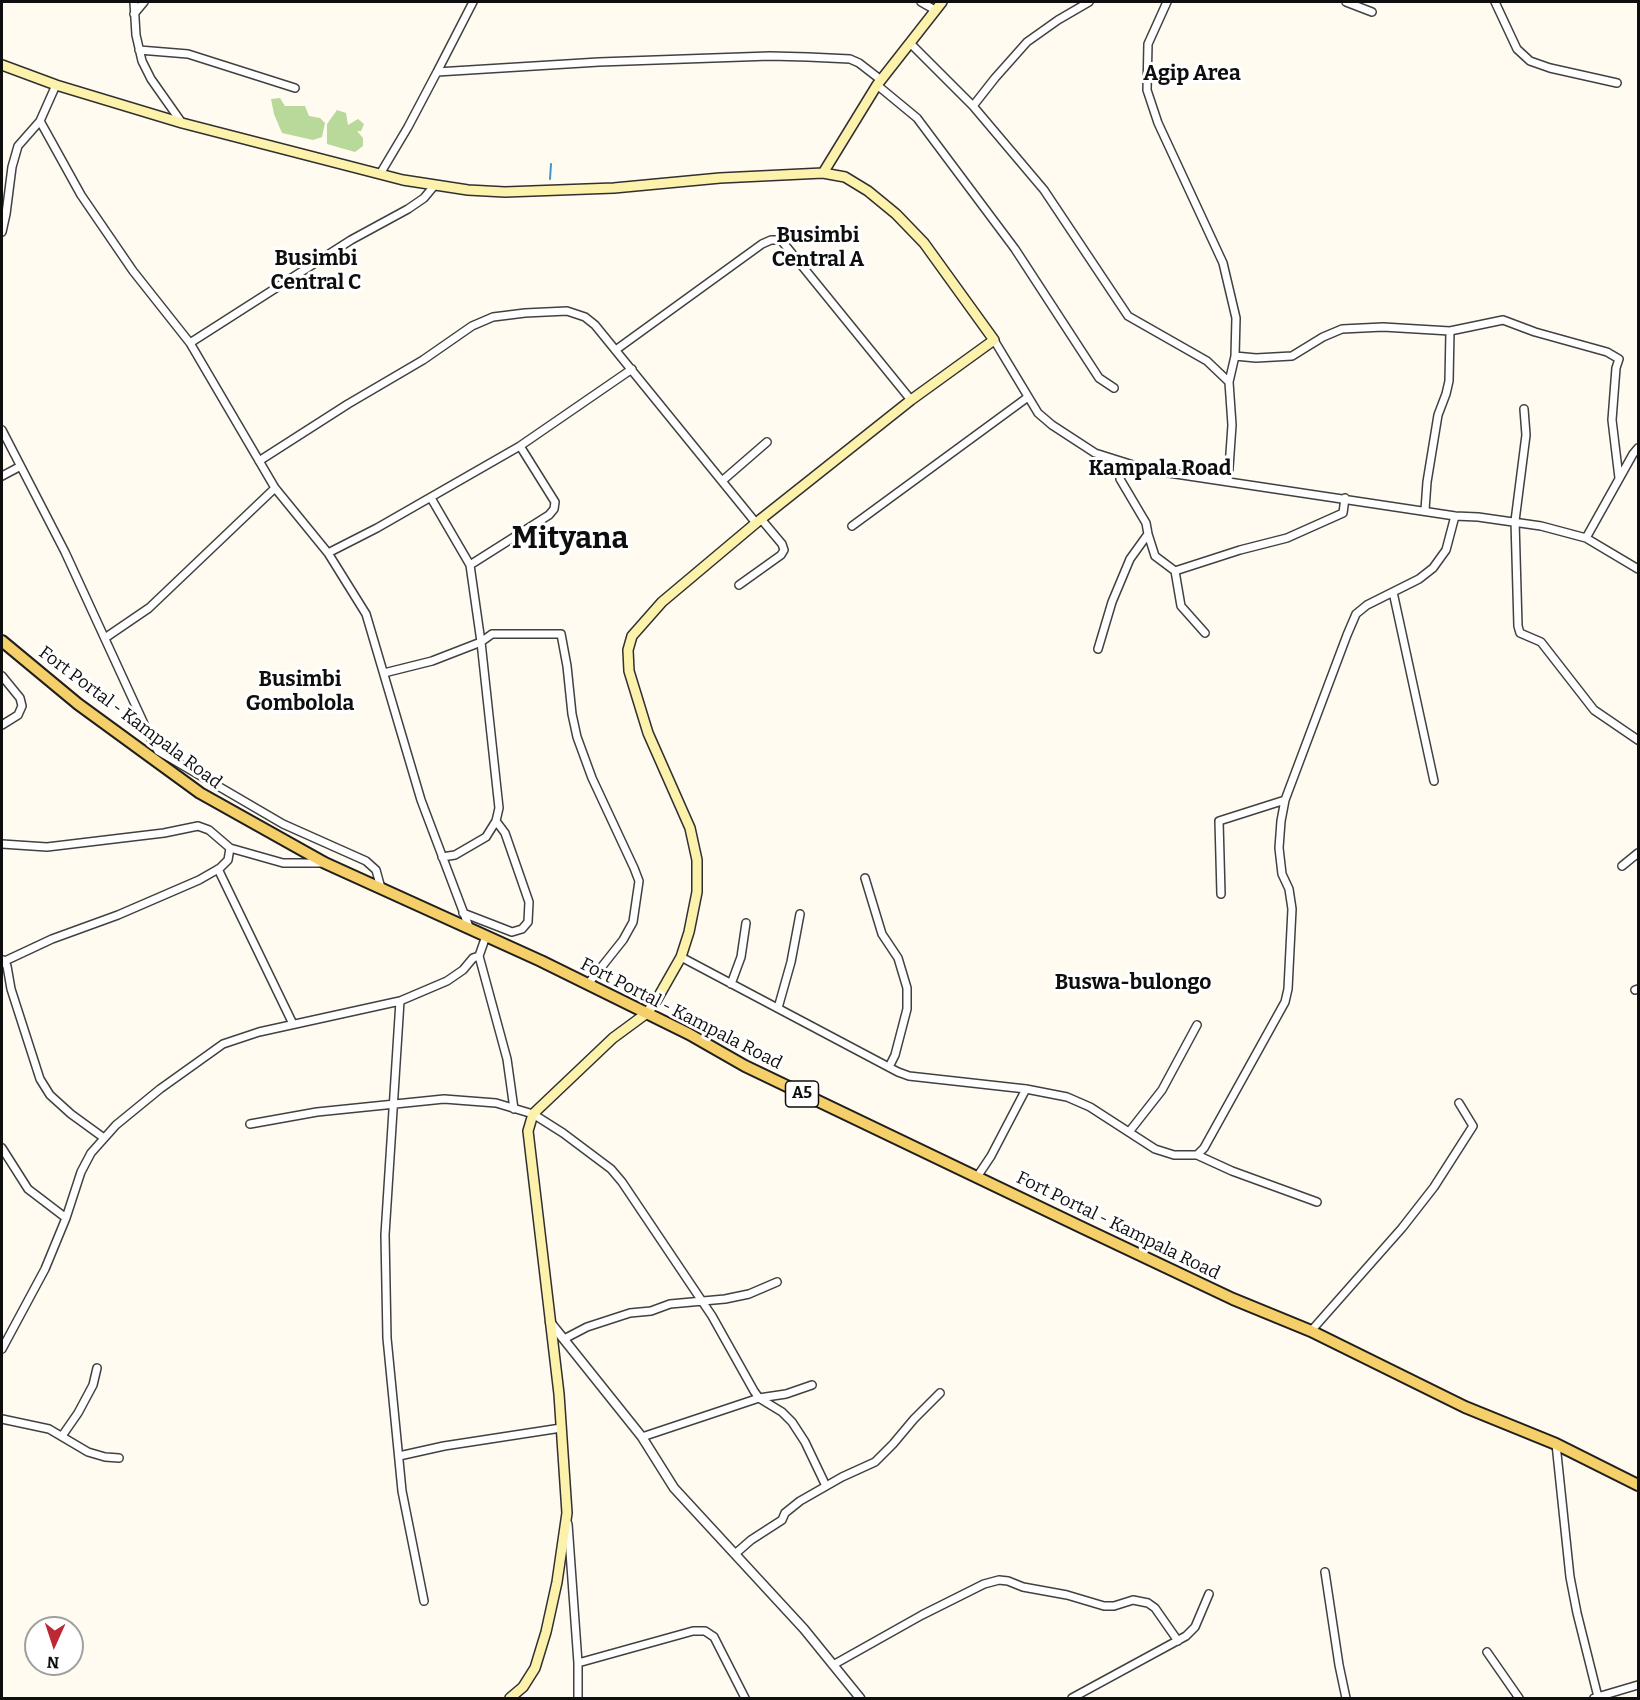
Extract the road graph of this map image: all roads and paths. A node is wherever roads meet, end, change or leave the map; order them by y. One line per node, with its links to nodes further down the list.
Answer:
1 (134, 2): 12 (street)
2 (144, 2): 12 (street)
3 (473, 2): 16 (street)
4 (921, 2): 10 (street)
5 (942, 2): 10 (main road)
6 (1089, 2): 21 (street)
7 (1167, 2): 32 (street)
8 (1346, 2): 11 (street)
9 (1495, 2): 18 (street)
10 (935, 10): 13 (main road)
11 (1372, 12)
12 (134, 14): 14 (street)
13 (910, 44): 17 (main road); 21 (street)
14 (139, 50): 20 (street); 23 (street)
15 (2, 65): 19 (main road)
16 (437, 72): 17 (street); 25 (street)
17 (879, 82): 24 (main road); 35 (street)
18 (1617, 83)
19 (56, 85): 22 (street); 23 (main road)
20 (295, 88)
21 (973, 106): 34 (street)
22 (40, 121): 27 (street); 30 (street)
23 (182, 123): 25 (main road)
24 (823, 173): 26 (main road); 29 (main road)
25 (380, 174): 26 (main road)
26 (434, 186): 30 (street)
27 (2, 232)
28 (1450, 331): 32 (street); 47 (street); 53 (street)
29 (994, 340): 36 (street); 37 (main road)
30 (190, 343): 43 (street)
31 (617, 349): 33 (street); 37 (street); 43 (street)
32 (1235, 356): 34 (street)
33 (632, 369): 41 (street); 48 (street)
34 (1229, 382): 49 (street)
35 (1114, 388)
36 (1028, 397): 44 (street); 57 (street)
37 (911, 400): 55 (main road)
38 (1524, 409): 56 (street)
39 (2, 430): 45 (street)
40 (767, 442): 48 (street)
41 (520, 446): 51 (street); 61 (street)
42 (1638, 448): 47 (street)
43 (259, 461): 50 (street)
44 (1121, 462): 49 (street); 58 (street)
45 (19, 468): 46 (street); 67 (street)
46 (2, 476)
47 (1619, 478): 59 (street)
48 (722, 481): 55 (street)
49 (1228, 482): 52 (street)
50 (275, 488): 60 (street); 67 (street)
51 (431, 498): 60 (street); 61 (street)
52 (1345, 498): 53 (street); 63 (street)
53 (1425, 510): 54 (street)
54 (1455, 516): 56 (street); 65 (street)
55 (758, 521): 64 (street); 94 (main road)
56 (1515, 521): 59 (street); 74 (street)
57 (852, 526)
58 (1148, 534): 63 (street); 70 (street)
59 (1586, 538): 62 (street)
60 (328, 553): 71 (street)
61 (470, 565): 69 (street)
62 (1638, 569)
63 (1175, 571): 66 (street)
64 (739, 585)
65 (1394, 592): 75 (street); 76 (street)
66 (1205, 633)
67 (105, 638): 86 (street)
68 (2, 641): 82 (main road, Fort Portal - Kampala Road / A5)
69 (481, 642): 71 (street); 77 (street); 96 (street)
70 (1098, 649)
71 (384, 673): 81 (street)
72 (2, 676): 73 (street)
73 (2, 725)
74 (1638, 740)
75 (1434, 781)
76 (1285, 800): 87 (street); 113 (street)
77 (496, 821): 81 (street); 88 (street)
78 (2, 844): 79 (street)
79 (230, 848): 82 (street); 84 (street)
80 (1638, 853): 83 (street)
81 (442, 857): 88 (street)
82 (326, 863): 86 (main road, Fort Portal - Kampala Road / A5)
83 (1622, 866)
84 (218, 869): 95 (street); 101 (street)
85 (864, 878): 103 (street)
86 (381, 888): 91 (main road, Fort Portal - Kampala Road / A5)
87 (1221, 894)
88 (463, 913): 91 (street)
89 (800, 914): 99 (street)
90 (746, 923): 97 (street)
91 (469, 927): 92 (main road, Fort Portal - Kampala Road / A5)
92 (486, 936): 93 (street); 96 (main road, Fort Portal - Kampala Road / A5)
93 (479, 956): 98 (street); 107 (street)
94 (681, 957): 97 (street); 100 (main road)
95 (3, 960): 111 (street)
96 (588, 984): 100 (main road, Fort Portal - Kampala Road / A5)
97 (731, 984): 99 (street)
98 (400, 1001): 101 (street); 106 (street)
99 (778, 1008): 103 (street)
100 (646, 1013): 108 (main road); 114 (main road, Fort Portal - Kampala Road / A5)
101 (294, 1024): 111 (street)
102 (1197, 1025): 110 (street)
103 (889, 1067): 104 (street)
104 (1026, 1089): 110 (street); 114 (street)
105 (1459, 1103): 120 (street)
106 (394, 1104): 107 (street); 109 (street); 132 (street)
107 (514, 1109): 108 (street)
108 (533, 1114): 118 (street); 119 (main road)
109 (250, 1124)
110 (1129, 1132): 113 (street)
111 (104, 1138): 116 (street)
112 (2, 1148): 116 (street)
113 (1197, 1155): 115 (street)
114 (977, 1176): 120 (main road, Fort Portal - Kampala Road / A5)
115 (1317, 1202)
116 (66, 1218): 122 (street)
117 (777, 1282): 118 (street)
118 (702, 1302): 121 (street); 126 (street)
119 (549, 1320): 121 (street); 128 (main road)
120 (1311, 1331): 131 (main road, Fort Portal - Kampala Road / A5)
121 (564, 1339): 130 (street)
122 (2, 1349)
123 (96, 1368): 129 (street)
124 (812, 1385): 126 (street)
125 (940, 1393): 135 (street)
126 (759, 1398): 130 (street); 135 (street)
127 (2, 1419): 129 (street)
128 (561, 1428): 132 (street); 136 (main road)
129 (62, 1436): 133 (street)
130 (642, 1437): 137 (street)
131 (1556, 1444): 134 (main road, Fort Portal - Kampala Road / A5); 155 (street)
132 (399, 1456): 140 (street)
133 (119, 1458)
134 (1638, 1485)
135 (826, 1486): 137 (street)
136 (567, 1513): 143 (street); 146 (main road)
137 (735, 1554): 144 (street)
138 (1325, 1572): 153 (street)
139 (1209, 1594): 141 (street)
140 (424, 1601)
141 (1178, 1641): 144 (street); 152 (street)
142 (1487, 1652): 154 (street)
143 (578, 1663): 149 (street); 150 (street)
144 (833, 1665): 151 (street)
145 (1638, 1685): 155 (street)
146 (523, 1687): 147 (main road); 148 (street)
147 (510, 1698)
148 (523, 1698)
149 (578, 1698)
150 (745, 1698)
151 (860, 1698)
152 (1072, 1698)
153 (1346, 1698)
154 (1519, 1698)
155 (1596, 1698)

